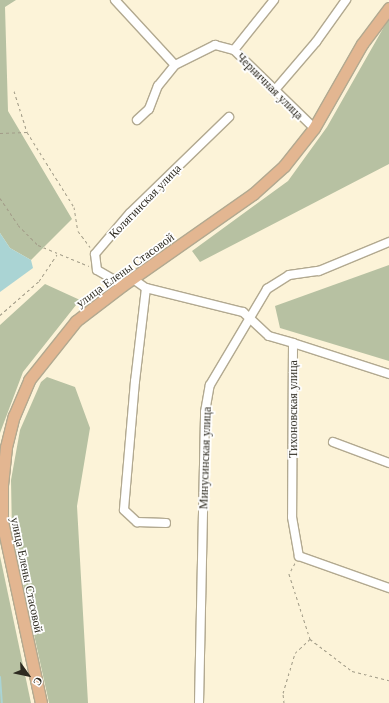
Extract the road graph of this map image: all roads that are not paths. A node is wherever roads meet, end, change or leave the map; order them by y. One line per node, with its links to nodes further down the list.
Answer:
1 (115, 0): 6 (street)
2 (274, 0): 5 (street)
3 (346, 0): 7 (street)
4 (389, 8): 10 (main road, улица Елены Стасовой)
5 (234, 50): 6 (street, Черничная улица); 7 (street, Черничная улица)
6 (175, 65): 9 (street)
7 (274, 91): 10 (street, Черничная улица)
8 (229, 117): 12 (street, Колягинская улица)
9 (137, 120)
10 (314, 128): 12 (main road, улица Елены Стасовой)
11 (389, 242): 14 (street, Минусинская улица)
12 (128, 282): 13 (street, Тихоновская улица); 21 (main road, улица Елены Стасовой)
13 (146, 288): 14 (street, Тихоновская улица); 19 (street)
14 (250, 318): 15 (street, Тихоновская улица); 22 (street, Минусинская улица)
15 (293, 343): 16 (street); 20 (street, Тихоновская улица)
16 (389, 374)
17 (333, 442): 18 (street)
18 (389, 463)
19 (166, 523)
20 (389, 588)
21 (41, 703)
22 (199, 703)

